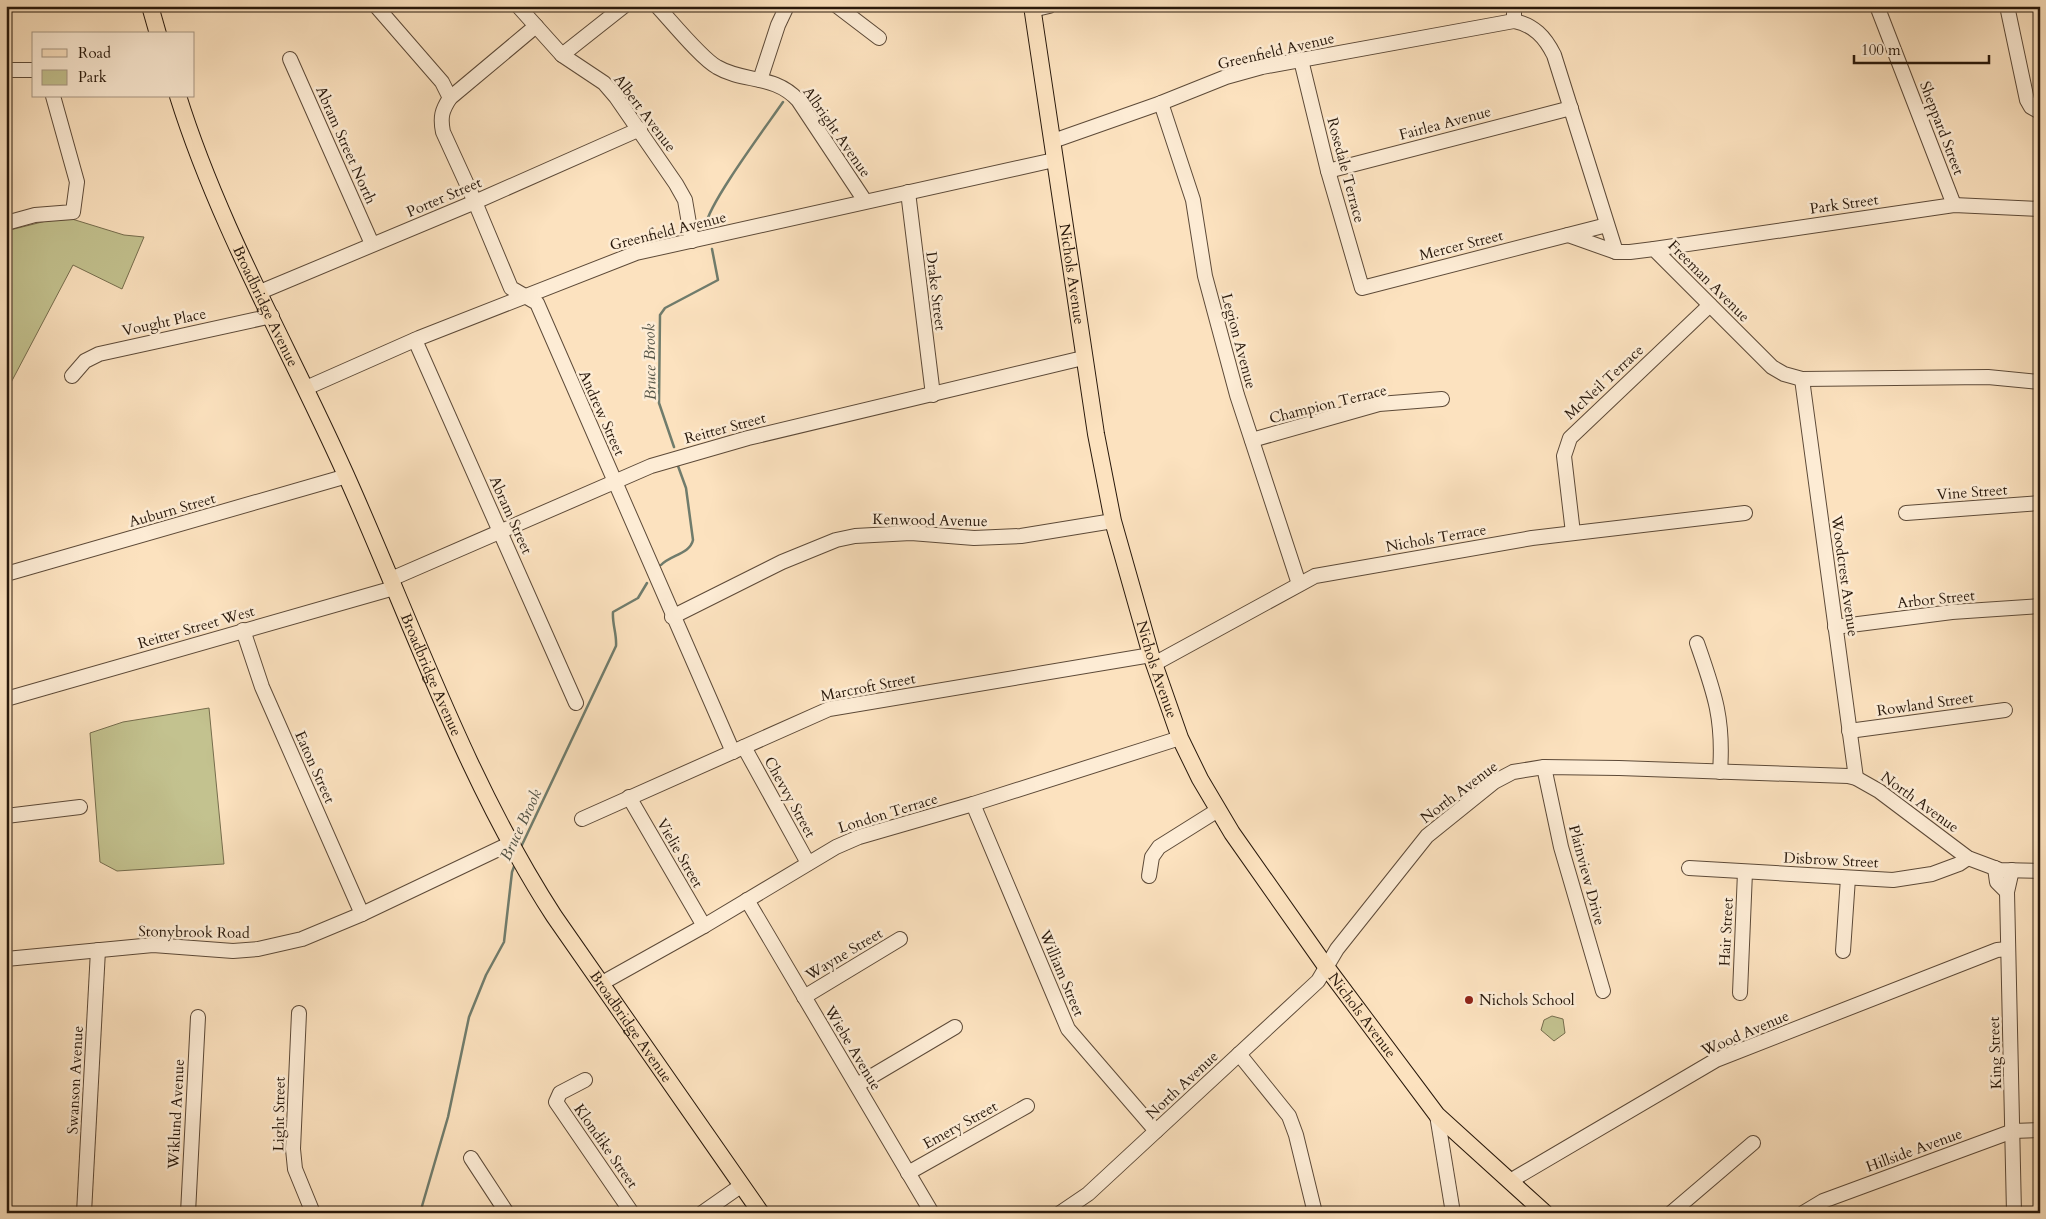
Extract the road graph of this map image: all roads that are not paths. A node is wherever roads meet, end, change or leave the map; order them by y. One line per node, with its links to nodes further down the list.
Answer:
1 (150, 6): 15 (main road)
2 (376, 6): 25 (street)
3 (518, 6): 14 (street, Albert Avenue)
4 (624, 6): 17 (street)
5 (658, 6): 22 (street, Albright Avenue)
6 (786, 6): 22 (street)
7 (837, 6): 16 (street)
8 (1049, 6): 12 (street)
9 (1514, 6): 13 (street)
10 (1878, 6): 36 (street, Sheppard Street)
11 (2007, 6): 28 (street)
12 (1032, 8): 30 (main road, Nichols Avenue)
13 (1514, 21): 19 (street, Greenfield Avenue); 27 (street)
14 (536, 26): 17 (street, Albert Avenue); 25 (street)
15 (157, 32)
16 (879, 38)
17 (562, 55): 29 (street, Albert Avenue)
18 (290, 58): 42 (street, Abram Street North)
19 (1301, 60): 26 (street, Greenfield Avenue); 32 (street, Rosedale Terrace)
20 (6, 70): 21 (street)
21 (32, 70)
22 (760, 80): 34 (street, Albright Avenue)
23 (54, 98): 38 (street)
24 (179, 98): 46 (main road, Broadbridge Avenue)
25 (450, 98): 35 (street, Andrew Street)
26 (1161, 103): 30 (street, Greenfield Avenue); 58 (street, Legion Avenue)
27 (1571, 108): 32 (street, Fairlea Avenue); 39 (street)
28 (2040, 112)
29 (640, 129): 35 (street, Porter Street); 41 (street, Albert Avenue)
30 (1053, 141): 31 (main road, Nichols Avenue)
31 (1054, 160): 33 (street, Greenfield Avenue); 51 (main road, Nichols Avenue)
32 (1328, 171): 45 (street, Rosedale Terrace)
33 (908, 192): 34 (street, Greenfield Avenue); 56 (street, Drake Street)
34 (865, 201): 41 (street, Greenfield Avenue)
35 (475, 202): 42 (street, Porter Street); 47 (street, Andrew Street)
36 (1954, 205): 37 (street, Park Street); 43 (street, Park Street)
37 (2040, 209)
38 (6, 223)
39 (1607, 225): 40 (street, Mercer Street); 44 (street)
40 (1568, 235): 44 (street); 45 (street, Mercer Street)
41 (692, 241): 47 (street, Greenfield Avenue)
42 (372, 244): 46 (street, Porter Street)
43 (1654, 249): 44 (street, Freeman Avenue); 48 (street, Freeman Avenue)
44 (1616, 252)
45 (1362, 288)
46 (260, 292): 49 (main road, Broadbridge Avenue)
47 (525, 296): 50 (street, Greenfield Avenue); 60 (street, Andrew Street)
48 (1710, 306): 53 (street, Freeman Avenue); 66 (street, McNeil Terrace)
49 (272, 316): 52 (street, Vought Place); 55 (main road, Broadbridge Avenue)
50 (415, 340): 55 (street, Greenfield Avenue); 65 (street, Abram Street)
51 (1083, 358): 56 (street, Reitter Street); 64 (main road, Nichols Avenue)
52 (72, 376)
53 (1802, 379): 54 (street, Freeman Avenue); 72 (street, Woodcrest Avenue)
54 (2040, 382)
55 (306, 388): 59 (main road, Broadbridge Avenue)
56 (933, 395): 60 (street, Reitter Street)
57 (1442, 399): 58 (street, Champion Terrace)
58 (1252, 440): 69 (street, Legion Avenue)
59 (347, 476): 67 (street, Auburn Street); 68 (main road, Broadbridge Avenue)
60 (614, 482): 65 (street, Reitter Street); 71 (street, Andrew Street)
61 (2040, 503): 63 (street, Vine Street)
62 (1745, 513): 66 (street, Nichols Terrace)
63 (1906, 513)
64 (1113, 521): 71 (street, Kenwood Avenue); 75 (main road, Nichols Avenue)
65 (501, 531): 68 (street, Reitter Street); 77 (street, Abram Street)
66 (1573, 532): 69 (street, Nichols Terrace)
67 (6, 574)
68 (393, 584): 73 (street, Reitter Street West); 91 (main road, Broadbridge Avenue)
69 (1299, 584): 75 (street, Nichols Terrace)
70 (2040, 606): 72 (street, Arbor Street)
71 (672, 617): 81 (street, Andrew Street)
72 (1835, 627): 79 (street, Woodcrest Avenue)
73 (243, 630): 76 (street, Reitter Street West); 103 (street, Eaton Street)
74 (1697, 643): 83 (street)
75 (1152, 660): 80 (main road, Nichols Avenue); 81 (street, Marcroft Street)
76 (6, 699)
77 (576, 703)
78 (2005, 710): 79 (street, Rowland Street)
79 (1849, 731): 84 (street, Woodcrest Avenue)
80 (1180, 738): 86 (street, London Terrace); 88 (main road, Nichols Avenue)
81 (738, 750): 85 (street, Marcroft Street); 93 (street, Chevvy Street)
82 (1544, 767): 83 (street, North Avenue); 110 (street, North Avenue); 112 (street, Plainview Drive)
83 (1720, 772): 84 (street, North Avenue)
84 (1856, 778): 92 (street, North Avenue)
85 (629, 797): 90 (street, Marcroft Street); 104 (street, Vielie Street)
86 (973, 804): 93 (street, London Terrace); 124 (street, William Street)
87 (80, 807): 89 (street)
88 (1218, 810): 99 (street); 110 (main road, Nichols Avenue)
89 (6, 816)
90 (582, 819)
91 (511, 847): 103 (street, Stonybrook Road); 111 (main road, Broadbridge Avenue)
92 (1968, 858): 95 (street, North Avenue); 100 (street, Disbrow Street)
93 (808, 863): 102 (street, London Terrace)
94 (1689, 868): 98 (street, Disbrow Street)
95 (1994, 868): 96 (street, North Avenue); 101 (street, King Street)
96 (2012, 870): 97 (street, North Avenue); 101 (street, King Street)
97 (2040, 871)
98 (1745, 872): 100 (street, Disbrow Street); 113 (street, Hair Street)
99 (1148, 876)
100 (1848, 878): 108 (street)
101 (2007, 892): 106 (street, King Street)
102 (747, 900): 104 (street, London Terrace); 114 (street, Wiebe Avenue)
103 (362, 914): 107 (street, Stonybrook Road)
104 (704, 926): 111 (street, London Terrace)
105 (900, 939): 114 (street, Wayne Street)
106 (2008, 949): 125 (street, King Street); 129 (street, Wood Avenue)
107 (98, 950): 109 (street, Stonybrook Road); 131 (street, Swanson Avenue)
108 (1844, 951)
109 (6, 958)
110 (1328, 968): 118 (street, North Avenue); 122 (main road, Nichols Avenue)
111 (602, 984): 130 (main road, Broadbridge Avenue)
112 (1602, 991)
113 (1740, 993)
114 (804, 997): 120 (street, Wiebe Avenue)
115 (299, 1013): 133 (street, Light Street)
116 (198, 1017): 132 (street, Wiklund Avenue)
117 (955, 1027): 120 (street)
118 (1239, 1054): 124 (street, North Avenue); 140 (street)
119 (585, 1080): 135 (street, Klondike Street)
120 (857, 1085): 128 (street, Wiebe Avenue)
121 (1027, 1106): 128 (street, Emery Street)
122 (1437, 1116): 129 (main road, Nichols Avenue); 141 (street)
123 (2040, 1130): 125 (street, Hillside Avenue)
124 (1156, 1131): 139 (street, North Avenue)
125 (2013, 1131): 144 (street, Hillside Avenue); 145 (street, King Street)
126 (1753, 1143): 143 (street)
127 (471, 1158): 134 (street)
128 (908, 1173): 138 (street, Wiebe Avenue)
129 (1510, 1181): 142 (main road, Nichols Avenue)
130 (742, 1185): 136 (street); 137 (main road, Broadbridge Avenue)
131 (84, 1213)
132 (188, 1213)
133 (313, 1213)
134 (507, 1213)
135 (632, 1213)
136 (702, 1213)
137 (761, 1213)
138 (932, 1213)
139 (1060, 1213)
140 (1315, 1213)
141 (1453, 1213)
142 (1545, 1213)
143 (1671, 1213)
144 (1803, 1213)
145 (2014, 1213)

